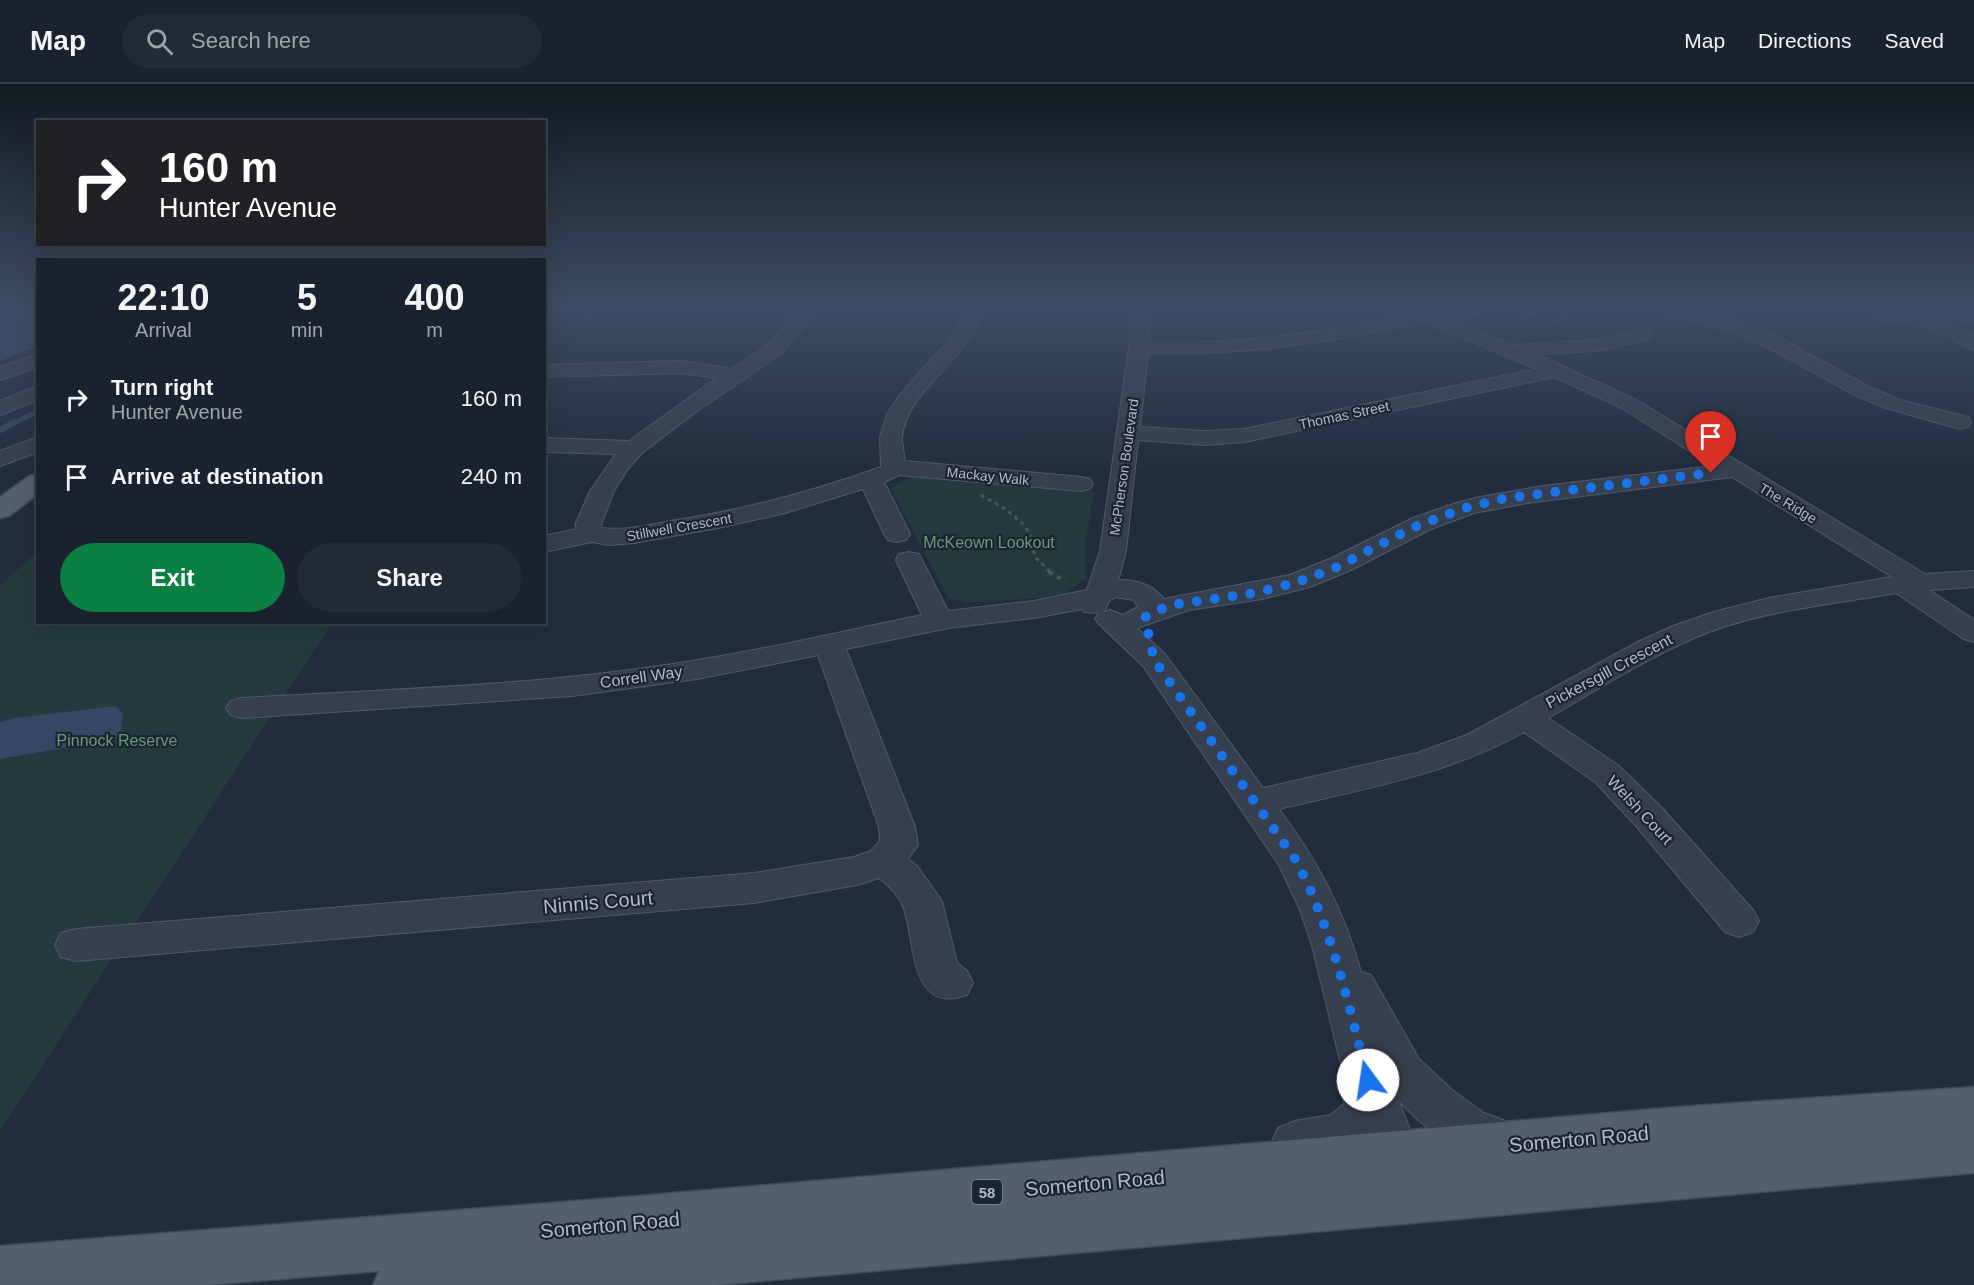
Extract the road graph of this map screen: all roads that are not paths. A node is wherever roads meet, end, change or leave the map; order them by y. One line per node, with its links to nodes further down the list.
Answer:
1 (759, 360): 10 (street)
2 (943, 360): 19 (street)
3 (1138, 360): 14 (street, McPherson Boulevard)
4 (1543, 360): 8 (street, The Ridge)
5 (1805, 360): 13 (street)
6 (36, 361): 9 (street)
7 (546, 370): 10 (street)
8 (1557, 370): 14 (street, Thomas Street); 20 (street, The Ridge)
9 (0, 374)
10 (735, 375): 17 (street)
11 (36, 393): 12 (street)
12 (0, 409)
13 (1967, 421)
14 (1129, 433): 28 (street, McPherson Boulevard)
15 (36, 445): 18 (street)
16 (546, 445): 17 (street)
17 (634, 448): 25 (street)
18 (0, 459)
19 (894, 467): 21 (street, Stillwell Crescent); 23 (street, Mackay Walk)
20 (1735, 470): 31 (street, The Ridge); 32 (street, Correll Way)
21 (870, 479): 25 (street, Stillwell Crescent); 26 (street)
22 (36, 483): 24 (main road)
23 (1082, 484)
24 (0, 510)
25 (592, 534): 27 (street, Stillwell Crescent)
26 (897, 534)
27 (546, 544)
28 (1113, 551): 32 (street, McPherson Boulevard); 33 (street, McPherson Boulevard)
29 (909, 560): 34 (street)
30 (1974, 579): 31 (street, Pickersgill Crescent)
31 (1910, 583): 35 (street, The Ridge); 39 (street, Pickersgill Crescent)
32 (1145, 604): 33 (street, Correll Way); 37 (street)
33 (1102, 606): 34 (street, Correll Way); 37 (street)
34 (939, 621): 36 (street, Correll Way)
35 (1974, 633)
36 (829, 645): 38 (street, Correll Way); 41 (street)
37 (1154, 660): 40 (street)
38 (242, 708)
39 (1524, 717): 40 (street, Pickersgill Crescent); 42 (street, Welsh Court)
40 (1255, 802): 44 (street)
41 (884, 861): 43 (street, Ninnis Court); 45 (street)
42 (1739, 921)
43 (76, 945)
44 (1333, 945): 46 (street); 48 (street)
45 (952, 983)
46 (1368, 1080): 50 (street); 51 (street)
47 (1974, 1110): 48 (main road, Somerton Road / 58)
48 (1511, 1145): 50 (main road, Somerton Road / 58)
49 (1974, 1149): 50 (main road, Somerton Road / 58)
50 (1403, 1177): 51 (main road, Somerton Road / 58); 53 (main road, Somerton Road / 58)
51 (935, 1197): 52 (main road, Somerton Road / 58)
52 (0, 1274)
53 (401, 1285)

